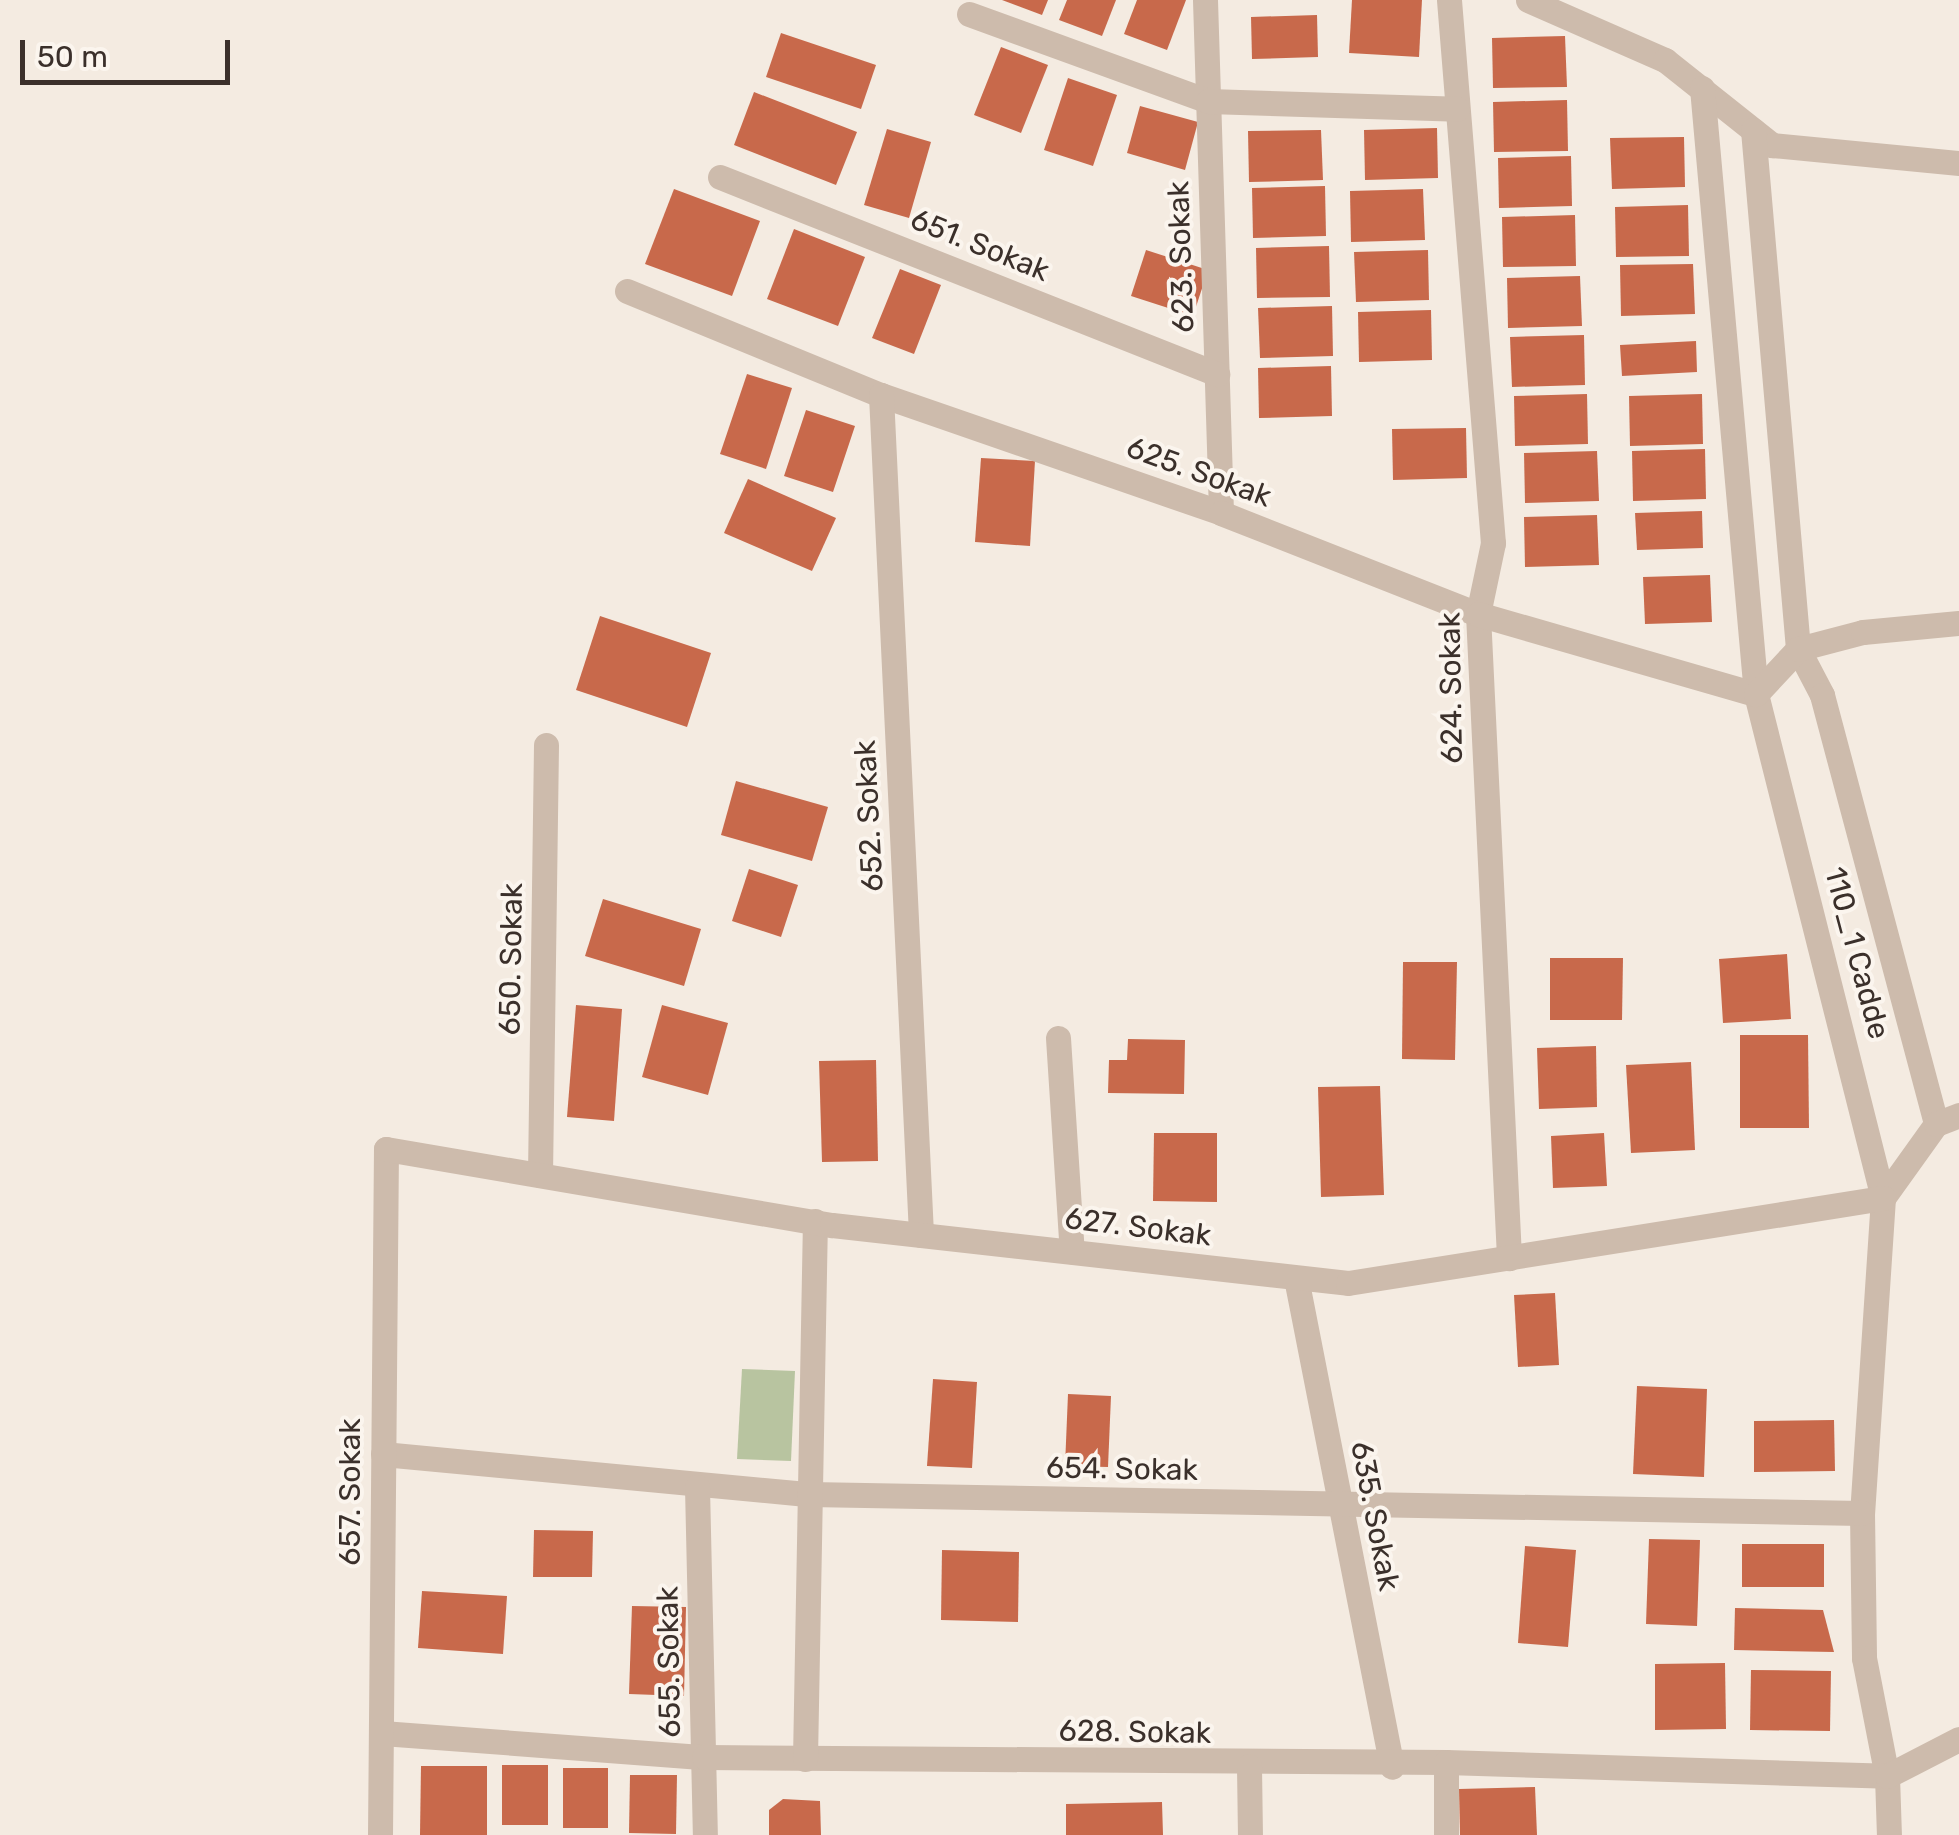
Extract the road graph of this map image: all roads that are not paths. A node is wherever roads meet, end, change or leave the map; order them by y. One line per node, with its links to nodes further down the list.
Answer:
1 (1204, 0): 6 (street, 623. Sokak)
2 (1449, 0): 7 (street, 624. Sokak)
3 (1528, 0): 5 (street)
4 (969, 14): 6 (street)
5 (1702, 88): 8 (street); 18 (street, 110_1 Cadde)
6 (1208, 102): 7 (street); 12 (street, 623. Sokak)
7 (1457, 109): 15 (street, 624. Sokak)
8 (1752, 130): 9 (street); 17 (street, 110_1 Cadde)
9 (1959, 163)
10 (720, 177): 12 (street, 651. Sokak)
11 (627, 291): 13 (street, 625. Sokak)
12 (1217, 374): 14 (street, 623. Sokak)
13 (881, 395): 14 (street, 625. Sokak); 26 (street, 652. Sokak)
14 (1221, 513): 15 (street, 625. Sokak)
15 (1478, 614): 18 (street, 625. Sokak); 28 (street, 624. Sokak)
16 (1959, 624): 17 (street)
17 (1798, 649): 18 (street); 21 (street, 110_1 Cadde)
18 (1756, 694): 24 (street, 110_1 Cadde)
19 (546, 745): 23 (street, 650. Sokak)
20 (1058, 1038): 27 (street)
21 (1948, 1120): 24 (street)
22 (386, 1149): 23 (street, 627. Sokak); 30 (street, 657. Sokak)
23 (540, 1175): 25 (street, 627. Sokak)
24 (1883, 1198): 28 (street, 627. Sokak); 34 (street, 110_1 Cadde)
25 (815, 1222): 26 (street, 627. Sokak); 32 (street)
26 (921, 1234): 27 (street, 627. Sokak)
27 (1072, 1252): 29 (street, 627. Sokak)
28 (1509, 1258): 29 (street, 627. Sokak)
29 (1296, 1278): 33 (street, 635. Sokak)
30 (382, 1454): 31 (street, 654. Sokak); 35 (street, 657. Sokak)
31 (698, 1487): 32 (street, 654. Sokak); 37 (street, 655. Sokak)
32 (809, 1494): 33 (street, 654. Sokak); 38 (street)
33 (1340, 1507): 34 (street, 654. Sokak); 41 (street, 635. Sokak)
34 (1862, 1513): 42 (street, 110_1 Cadde)
35 (382, 1733): 37 (street, 628. Sokak); 43 (street, 657. Sokak)
36 (1959, 1739): 42 (street)
37 (704, 1757): 38 (street, 628. Sokak); 44 (street, 655. Sokak)
38 (805, 1758): 40 (street, 628. Sokak)
39 (1446, 1762): 41 (street, 628. Sokak); 42 (street, 628. Sokak); 46 (street)
40 (1249, 1766): 41 (street, 628. Sokak); 45 (street)
41 (1392, 1767)
42 (1888, 1776): 47 (street, 110_1 Cadde)
43 (380, 1835)
44 (705, 1835)
45 (1250, 1835)
46 (1446, 1835)
47 (1889, 1835)

